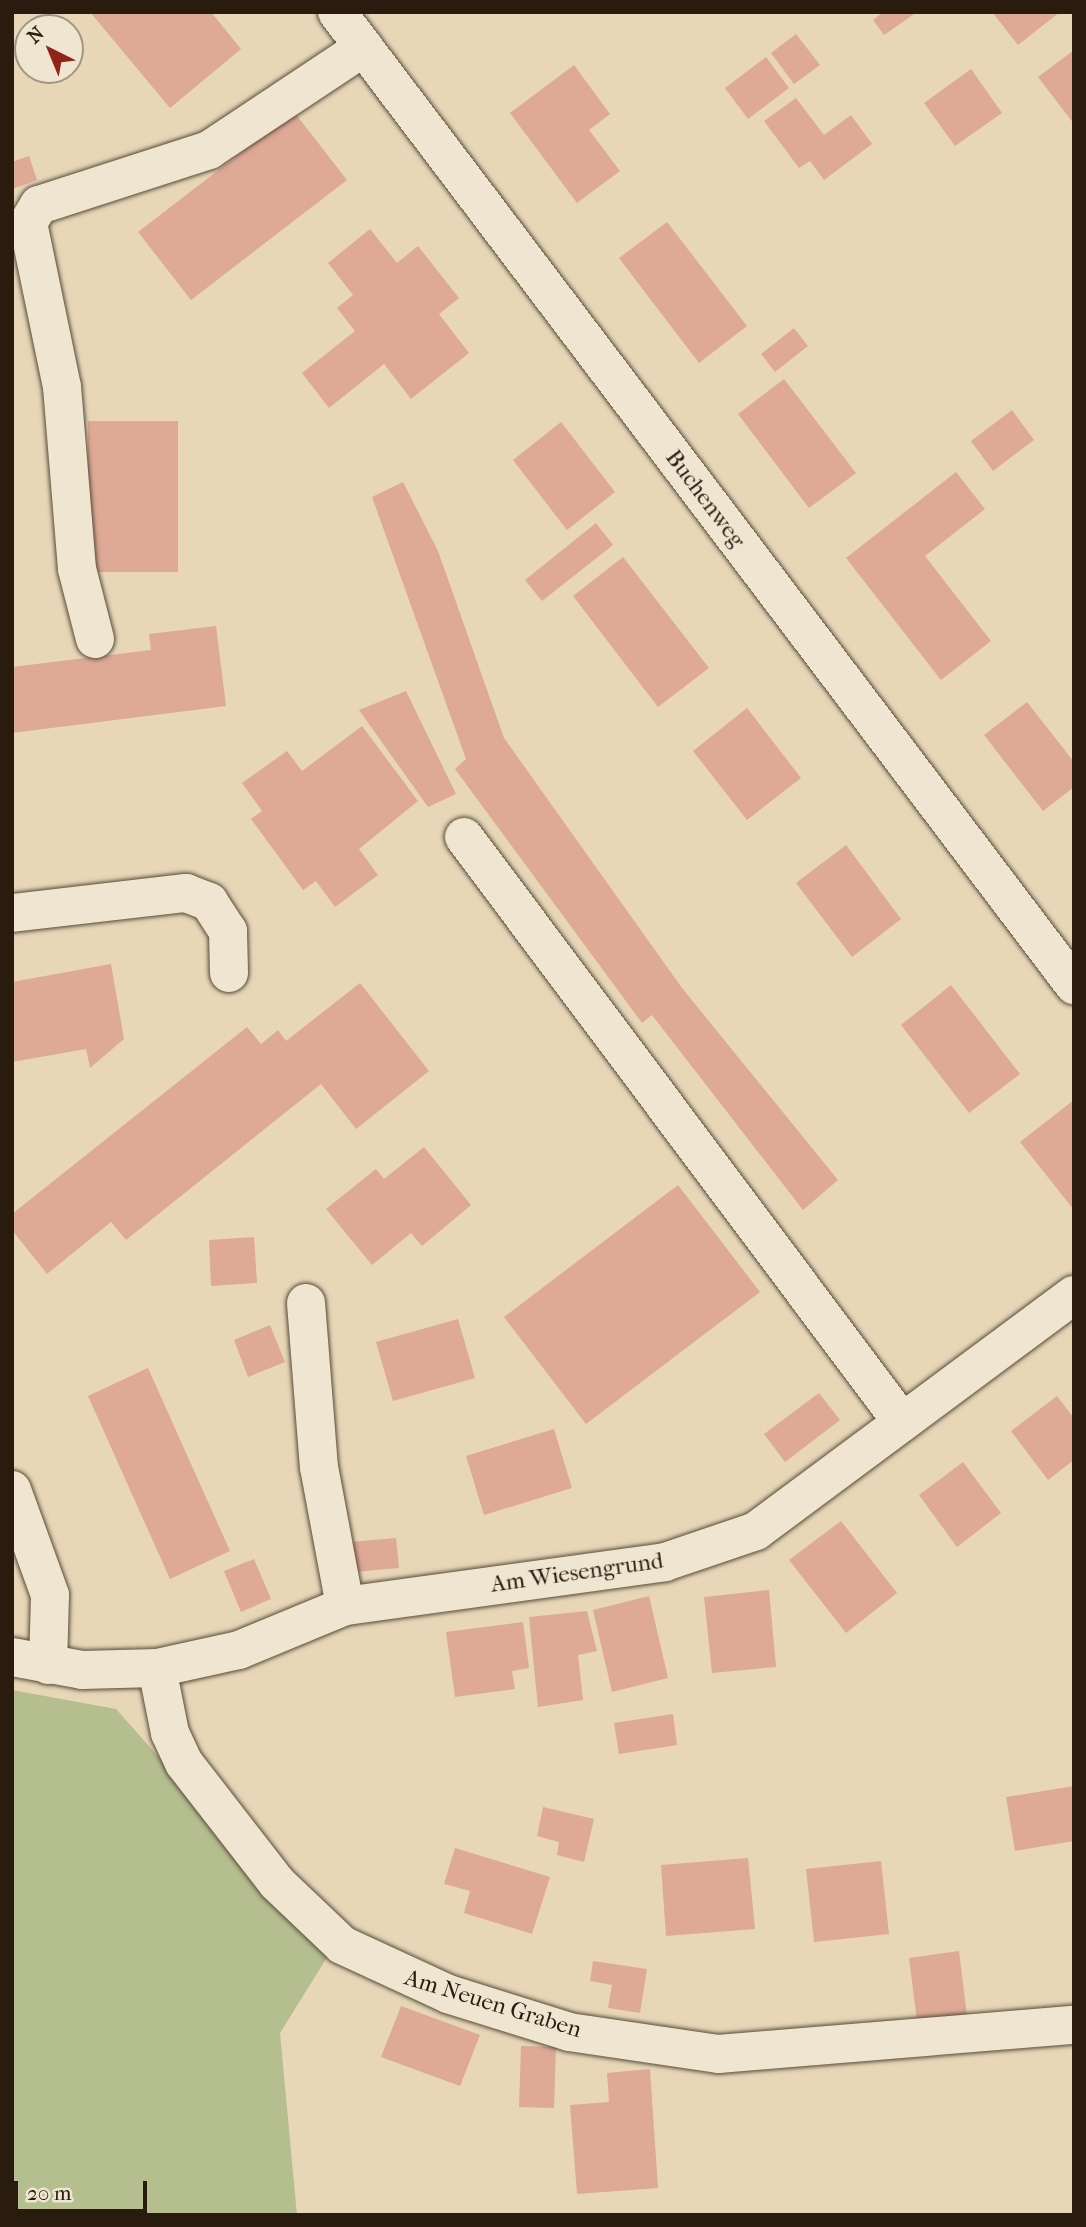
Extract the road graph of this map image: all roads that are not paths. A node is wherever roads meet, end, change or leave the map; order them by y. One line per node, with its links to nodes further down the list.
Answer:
1 (337, 12): 2 (street, Buchenweg)
2 (363, 47): 3 (street); 7 (street, Buchenweg)
3 (95, 639)
4 (464, 837): 10 (street)
5 (12, 913): 6 (street)
6 (229, 973)
7 (1074, 985)
8 (1074, 1295): 10 (street, Am Wiesengrund)
9 (306, 1303): 12 (street)
10 (902, 1422): 12 (street, Am Wiesengrund)
11 (12, 1490): 13 (street)
12 (345, 1606): 14 (street, Am Wiesengrund)
13 (30, 1661): 14 (street, Am Wiesengrund)
14 (157, 1668): 15 (street, Am Neuen Graben)
15 (1074, 2025)

